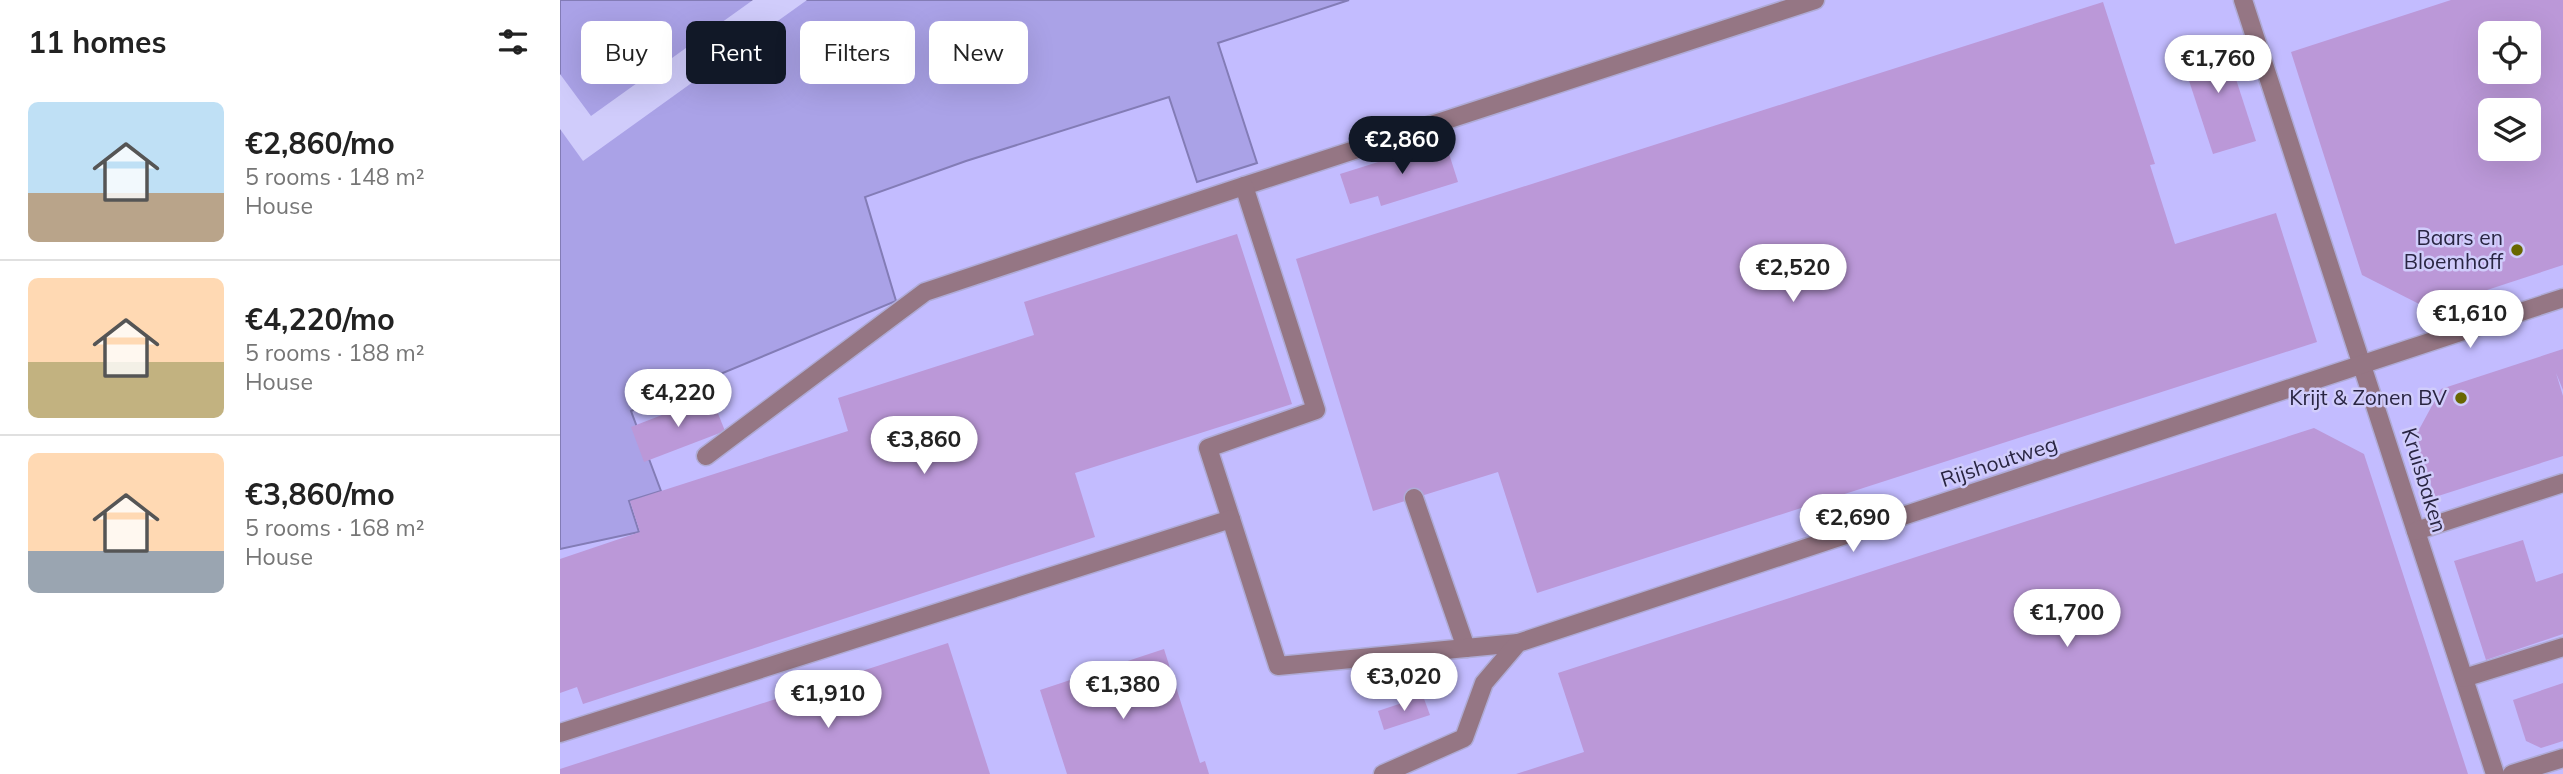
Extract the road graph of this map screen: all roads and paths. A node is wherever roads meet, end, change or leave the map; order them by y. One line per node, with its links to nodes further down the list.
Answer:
1 (1815, 0): 3 (street)
2 (2243, 0): 5 (street, Kruisbaken)
3 (1244, 186): 6 (street); 9 (street)
4 (2563, 298): 5 (street, Rijshoutweg)
5 (2365, 366): 10 (street, Kruisbaken); 11 (street, Rijshoutweg)
6 (706, 456)
7 (2563, 483): 10 (street)
8 (1414, 498): 13 (street)
9 (1231, 519): 13 (street, Rijshoutweg); 15 (street)
10 (2416, 531): 14 (street, Kruisbaken)
11 (1518, 643): 13 (street, Rijshoutweg); 17 (street)
12 (2563, 647): 14 (street)
13 (1466, 648)
14 (2464, 678): 18 (street, Kruisbaken)
15 (560, 733)
16 (2563, 758): 19 (street)
17 (1383, 774)
18 (2495, 774)
19 (2512, 774)

